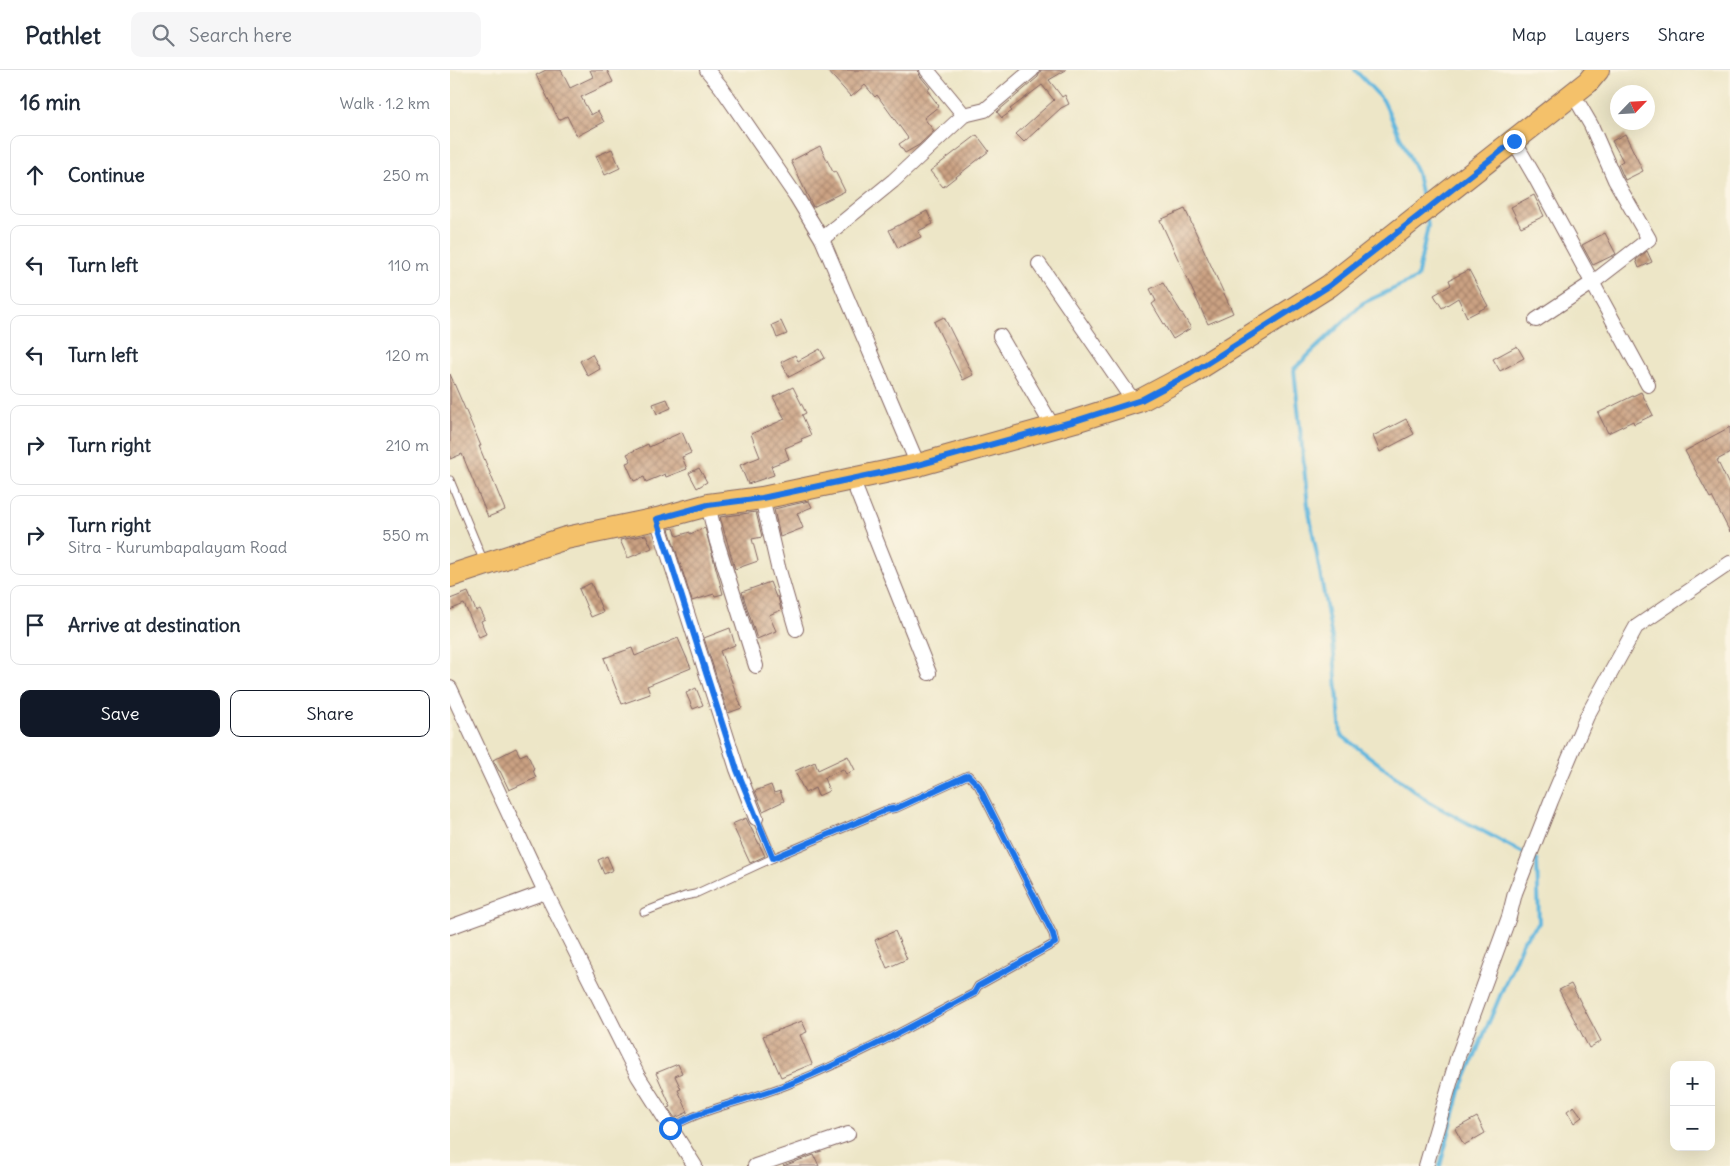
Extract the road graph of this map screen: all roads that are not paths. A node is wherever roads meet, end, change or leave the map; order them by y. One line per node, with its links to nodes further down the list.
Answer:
1 (707, 70): 8 (street)
2 (927, 70): 6 (street)
3 (1032, 70): 6 (street)
4 (1598, 70): 5 (main road)
5 (1573, 94): 7 (main road); 10 (street)
6 (964, 115): 8 (street)
7 (1514, 141): 10 (street); 14 (main road)
8 (822, 239): 16 (street)
9 (1039, 264): 14 (street)
10 (1592, 283): 11 (street); 13 (street)
11 (1536, 320)
12 (1000, 336): 15 (street)
13 (1648, 385)
14 (1134, 402): 15 (main road)
15 (1053, 427): 16 (main road)
16 (918, 465): 17 (main road)
17 (852, 479): 19 (main road); 27 (street)
18 (450, 480): 22 (lane)
19 (762, 498): 20 (main road); 25 (street)
20 (708, 505): 21 (main road); 26 (street)
21 (657, 519): 22 (main road); 29 (street)
22 (486, 564): 24 (main road)
23 (1730, 564): 38 (street)
24 (450, 576)
25 (796, 629)
26 (756, 666)
27 (929, 673)
28 (450, 688): 31 (street)
29 (756, 818): 30 (lane)
30 (773, 858): 32 (lane); 34 (lane)
31 (545, 892): 33 (street); 34 (street)
32 (644, 912)
33 (450, 927)
34 (670, 1128): 36 (street)
35 (848, 1134): 37 (street)
36 (695, 1166)
37 (755, 1166)
38 (1426, 1166)

